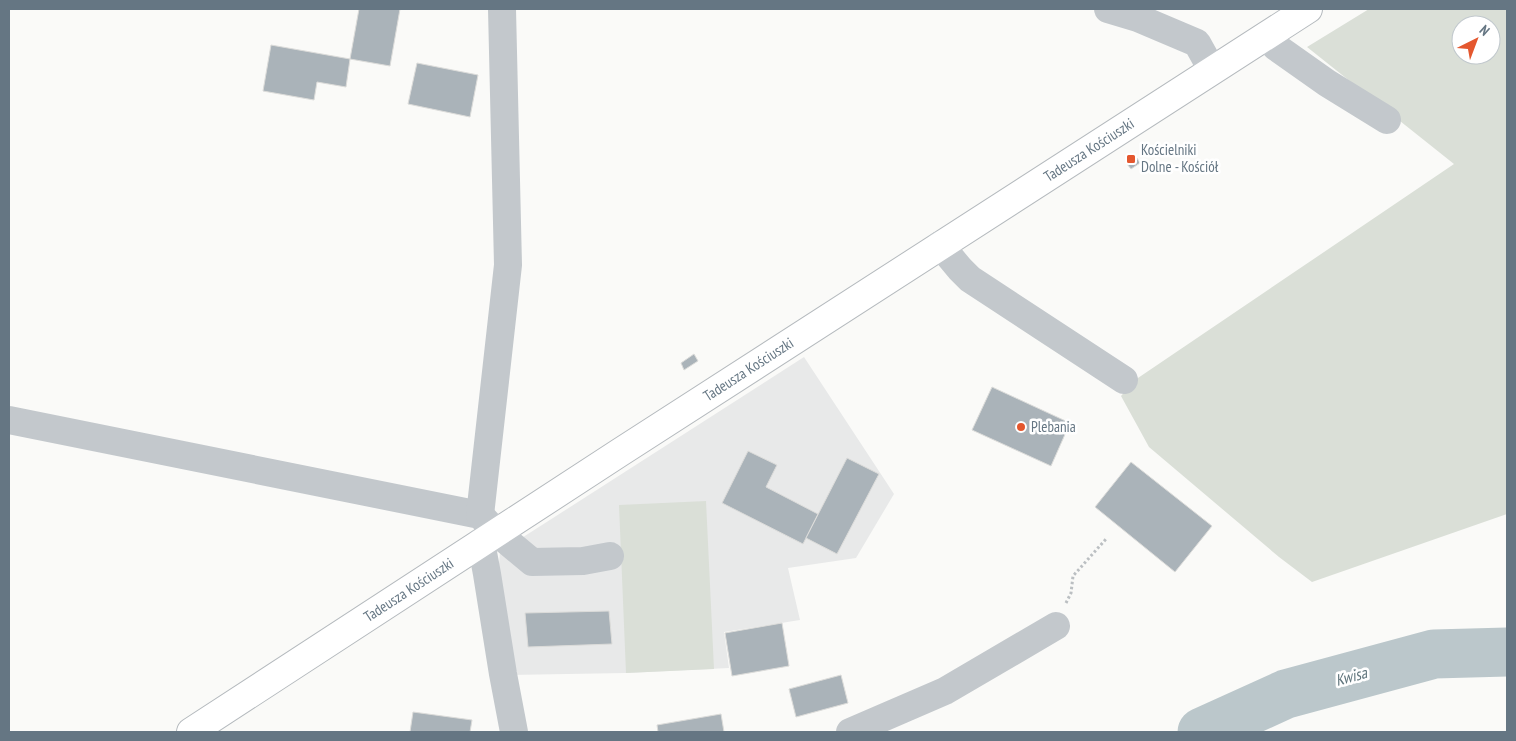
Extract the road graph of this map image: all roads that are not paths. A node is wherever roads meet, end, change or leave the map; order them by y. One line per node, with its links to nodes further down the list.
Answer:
1 (502, 9): 10 (street)
2 (1108, 9): 5 (street)
3 (1308, 9): 4 (main road, Tadeusza Kościuszki)
4 (1266, 36): 5 (main road, Tadeusza Kościuszki); 6 (street)
5 (1212, 70): 7 (main road, Tadeusza Kościuszki)
6 (1387, 120)
7 (940, 245): 8 (street); 10 (main road, Tadeusza Kościuszki)
8 (1124, 380)
9 (9, 420): 10 (street)
10 (486, 530): 11 (street); 13 (main road, Tadeusza Kościuszki); 14 (street)
11 (610, 556)
12 (1056, 626): 15 (street)
13 (191, 732)
14 (514, 732)
15 (850, 732)

